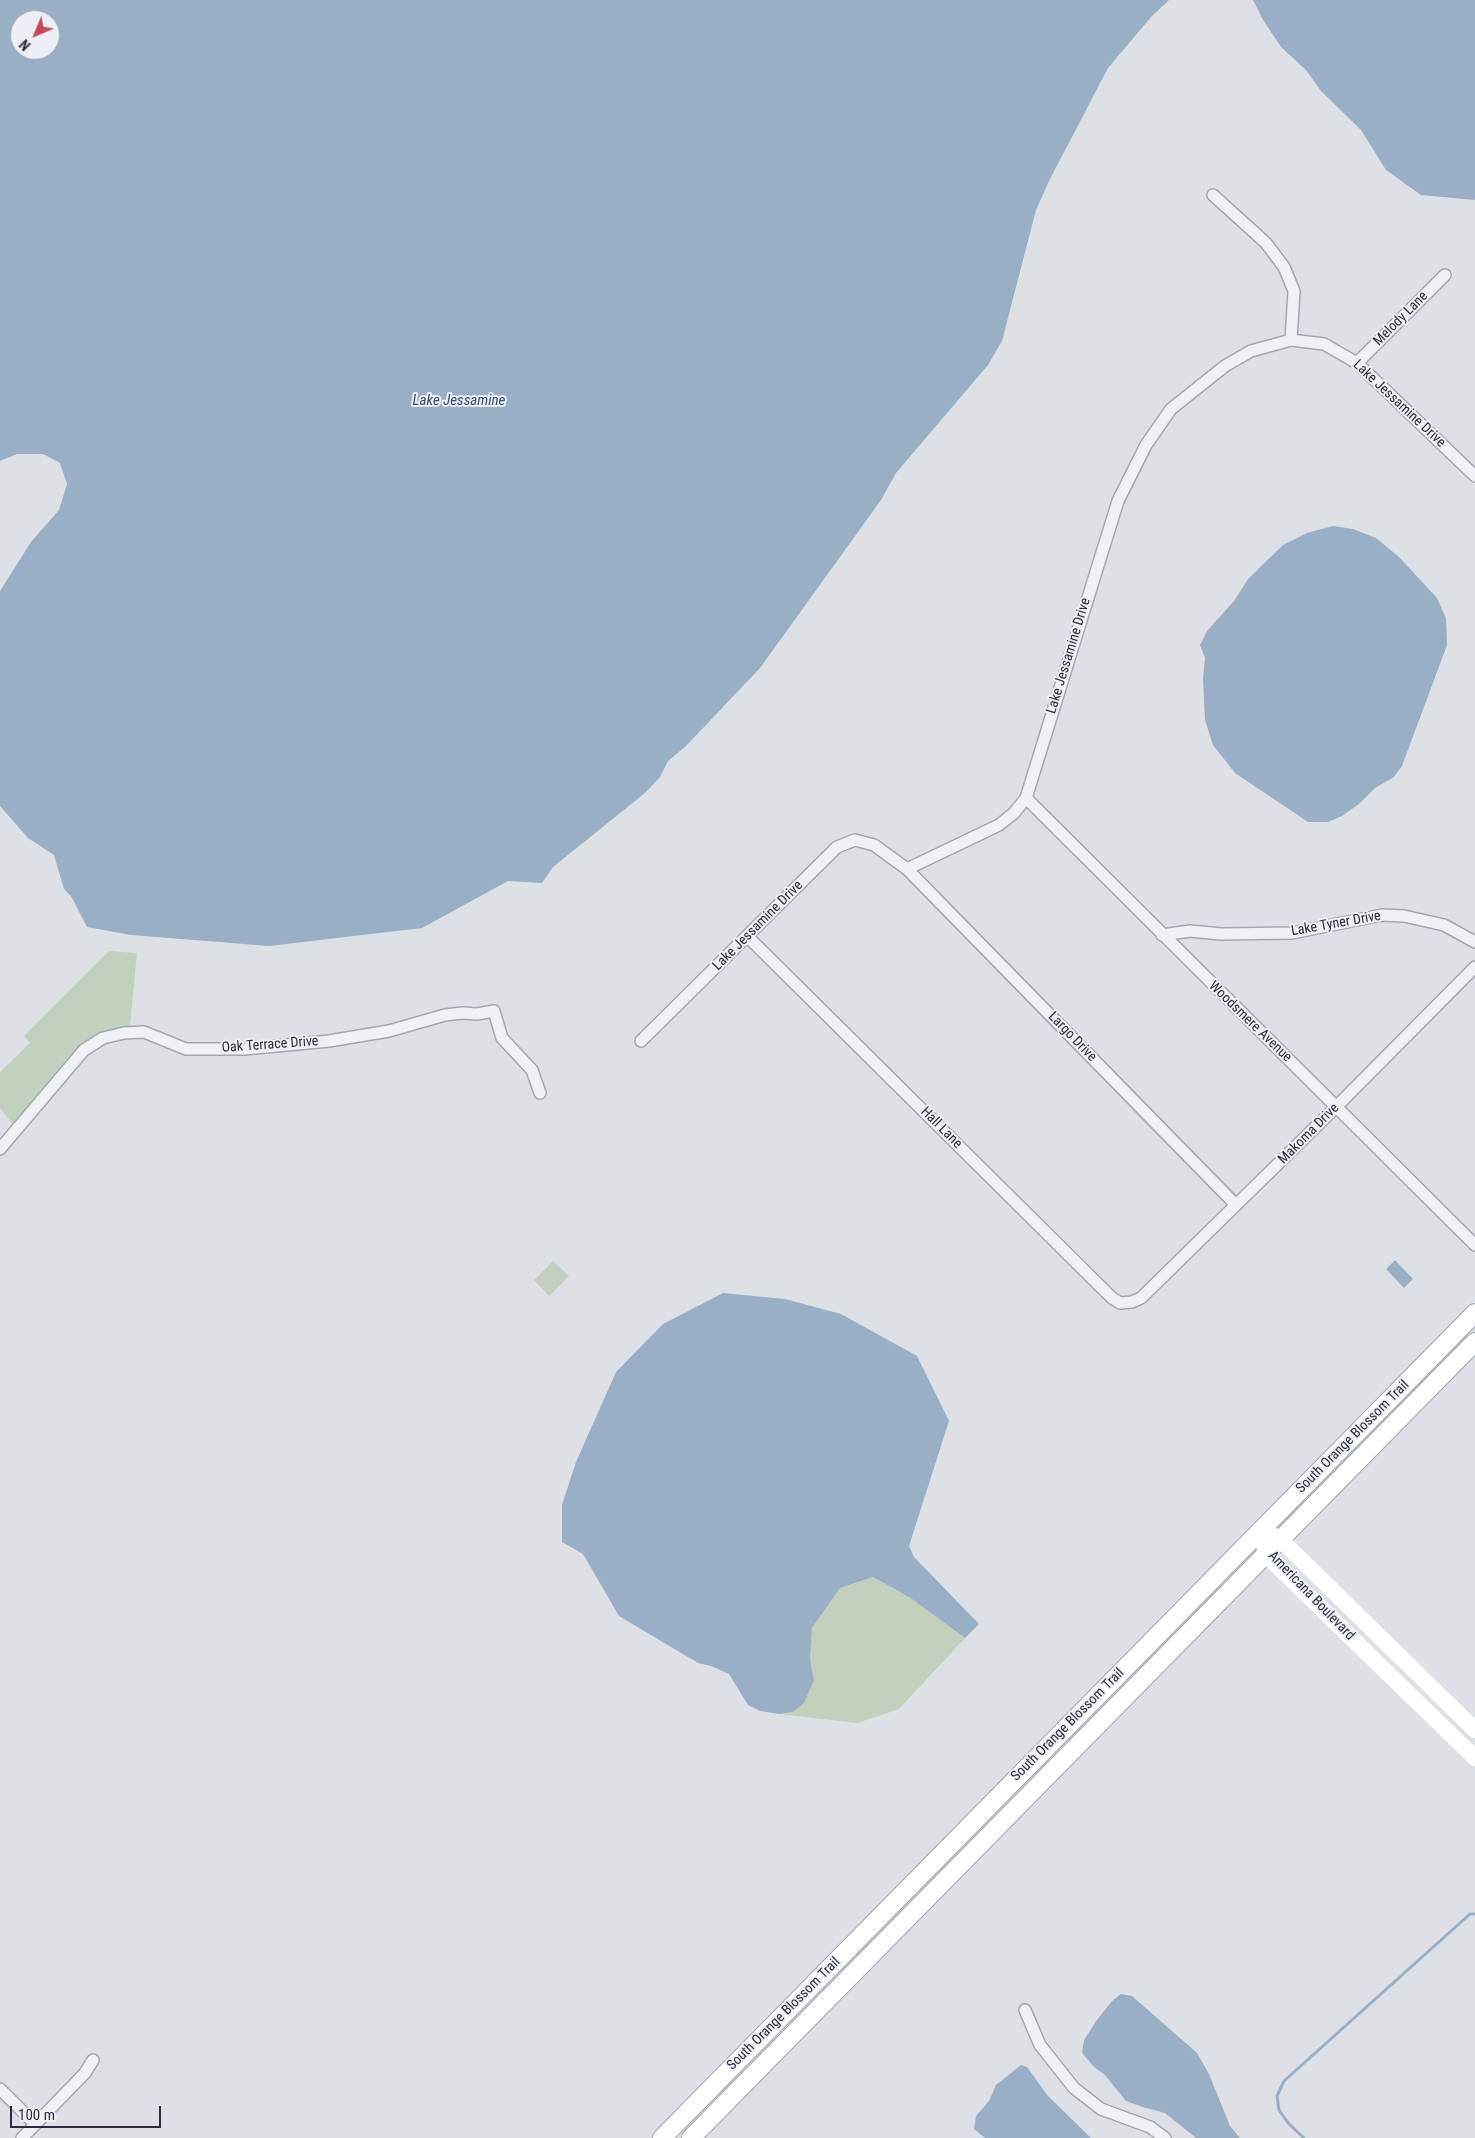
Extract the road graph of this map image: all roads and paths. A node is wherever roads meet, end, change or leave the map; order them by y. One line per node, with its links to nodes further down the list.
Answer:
1 (1213, 195): 3 (street)
2 (1445, 275): 4 (street, Melody Lane)
3 (1291, 340): 4 (street, Lake Jessamine Drive); 6 (street, Lake Jessamine Drive)
4 (1357, 363): 5 (street, Lake Jessamine Drive)
5 (1475, 476)
6 (1026, 798): 7 (street, Lake Jessamine Drive); 8 (street, Woodsmere Avenue)
7 (907, 869): 9 (street, Lake Jessamine Drive); 16 (street, Largo Drive)
8 (1162, 935): 10 (street, Lake Tyner Drive); 14 (street, Woodsmere Avenue)
9 (747, 936): 12 (street, Lake Jessamine Drive); 18 (street, Hall Lane)
10 (1475, 942)
11 (1475, 967): 14 (street, Makoma Drive)
12 (641, 1041)
13 (540, 1093): 15 (street, Oak Terrace Drive)
14 (1337, 1106): 16 (street, Makoma Drive); 17 (street, Woodsmere Avenue)
15 (0, 1149)
16 (1236, 1205): 18 (street, Makoma Drive)
17 (1475, 1245)
18 (1141, 1298)
19 (1475, 1313): 21 (main road, South Orange Blossom Trail)
20 (1475, 1342): 22 (main road, South Orange Blossom Trail)
21 (1261, 1529): 22 (main road, Americana Boulevard); 23 (main road, Americana Boulevard); 28 (main road, South Orange Blossom Trail)
22 (1281, 1540): 23 (main road, South Orange Blossom Trail); 24 (main road, Americana Boulevard)
23 (1266, 1555): 25 (main road, Americana Boulevard); 29 (main road, South Orange Blossom Trail)
24 (1413, 1670): 25 (street); 26 (main road, Americana Boulevard)
25 (1398, 1684): 27 (main road, Americana Boulevard)
26 (1475, 1730)
27 (1475, 1758)
28 (930, 1866): 29 (main road); 31 (main road, South Orange Blossom Trail)
29 (917, 1908): 32 (main road, South Orange Blossom Trail)
30 (1025, 2010): 39 (street)
31 (781, 2016): 32 (main road); 37 (main road, South Orange Blossom Trail)
32 (769, 2059): 38 (main road, South Orange Blossom Trail)
33 (93, 2060): 35 (street)
34 (0, 2089): 35 (street)
35 (35, 2124): 36 (street)
36 (22, 2138)
37 (662, 2138)
38 (691, 2138)
39 (1165, 2138)

